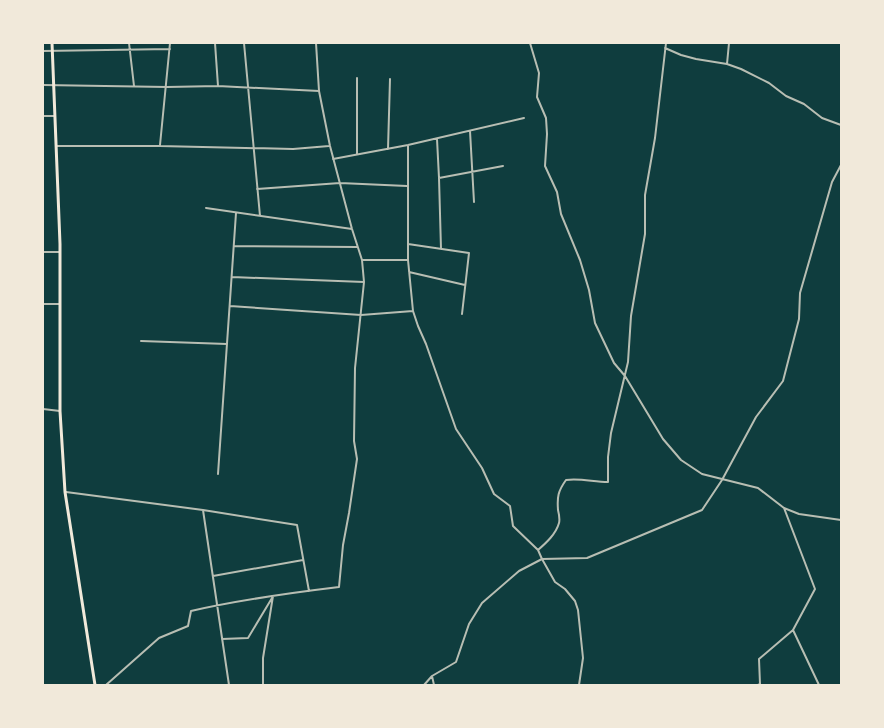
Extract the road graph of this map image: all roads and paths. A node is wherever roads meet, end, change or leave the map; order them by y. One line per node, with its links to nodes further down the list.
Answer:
1 (52, 43): 14 (main road)
2 (129, 43): 12 (street)
3 (170, 43): 11 (street)
4 (215, 43): 21 (street)
5 (244, 43): 23 (street)
6 (316, 43): 24 (street)
7 (530, 43): 71 (street)
8 (666, 43): 10 (street)
9 (729, 43): 15 (street)
10 (665, 48): 15 (street); 71 (street)
11 (170, 49): 12 (street); 22 (street)
12 (130, 50): 14 (street); 20 (street)
13 (43, 51): 14 (street)
14 (52, 51): 19 (main road)
15 (727, 64): 28 (street)
16 (357, 78): 37 (street)
17 (390, 79): 36 (street)
18 (43, 85): 19 (street)
19 (53, 85): 20 (street); 26 (main road)
20 (134, 86): 22 (street)
21 (218, 86): 22 (street); 23 (street)
22 (167, 87): 33 (street)
23 (248, 88): 24 (street); 35 (street)
24 (319, 91): 34 (street)
25 (43, 116): 26 (street)
26 (55, 116): 32 (main road)
27 (524, 118): 29 (street)
28 (841, 125)
29 (470, 130): 30 (street); 41 (street)
30 (437, 139): 31 (street); 42 (street)
31 (408, 145): 36 (street); 44 (street)
32 (57, 146): 33 (street); 56 (main road)
33 (160, 146): 35 (street)
34 (330, 146): 35 (street); 38 (street)
35 (253, 148): 45 (street)
36 (388, 149): 37 (street)
37 (357, 154): 38 (street)
38 (333, 159): 43 (street)
39 (503, 166): 41 (street)
40 (841, 166): 75 (street)
41 (472, 172): 42 (street); 46 (street)
42 (439, 178): 54 (street)
43 (340, 183): 44 (street); 45 (street); 50 (street)
44 (408, 186): 51 (street)
45 (257, 189): 49 (street)
46 (474, 202)
47 (206, 208): 48 (street)
48 (236, 213): 49 (street); 52 (street)
49 (260, 216): 50 (street)
50 (352, 230): 53 (street)
51 (408, 244): 54 (street); 58 (street)
52 (234, 246): 53 (street); 60 (street)
53 (357, 247): 57 (street)
54 (441, 249): 62 (street)
55 (43, 252): 56 (street)
56 (60, 252): 64 (main road)
57 (362, 260): 58 (street); 61 (street)
58 (408, 260): 59 (street)
59 (409, 272): 62 (street); 66 (street)
60 (232, 277): 61 (street); 65 (street)
61 (364, 282): 68 (street)
62 (465, 285): 67 (street)
63 (43, 304): 64 (street)
64 (60, 304): 73 (main road)
65 (230, 306): 68 (street); 70 (street)
66 (413, 311): 68 (street); 80 (street)
67 (462, 314)
68 (361, 315): 84 (street)
69 (141, 342): 70 (street)
70 (227, 344): 74 (street)
71 (625, 376): 75 (street); 80 (street)
72 (43, 409): 73 (street)
73 (60, 410): 76 (main road)
74 (218, 474)
75 (722, 480): 77 (street); 81 (street)
76 (65, 492): 78 (street); 90 (main road)
77 (784, 508): 79 (street); 87 (street)
78 (203, 510): 82 (street); 83 (street)
79 (841, 520)
80 (538, 550): 81 (street)
81 (542, 558): 89 (street); 96 (street)
82 (303, 560): 83 (street); 84 (street)
83 (213, 576): 86 (street)
84 (309, 591): 85 (street)
85 (273, 596): 86 (street); 88 (street); 93 (street)
86 (217, 605): 88 (street); 91 (street)
87 (793, 630): 97 (street); 98 (street)
88 (222, 639): 92 (street)
89 (432, 676): 94 (street); 95 (street)
90 (95, 685)
91 (106, 685)
92 (229, 685)
93 (263, 685)
94 (424, 685)
95 (434, 685)
96 (579, 685)
97 (758, 685)
98 (819, 685)

